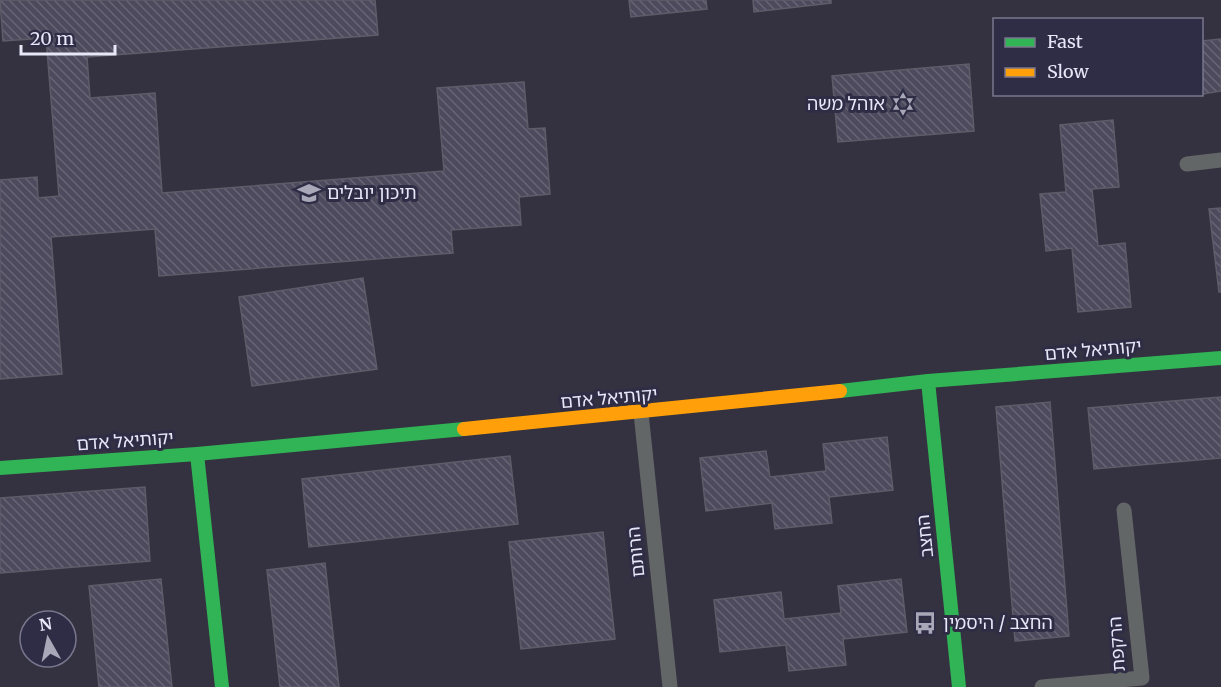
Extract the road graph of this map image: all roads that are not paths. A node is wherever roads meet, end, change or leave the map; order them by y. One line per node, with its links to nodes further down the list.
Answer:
1 (1221, 160): 2 (lane)
2 (1187, 164)
3 (1221, 358): 4 (street, יקותיאל אדם)
4 (928, 381): 5 (street, יקותיאל אדם); 11 (street, החצב)
5 (641, 413): 6 (street, יקותיאל אדם); 10 (lane, הרותם)
6 (197, 454): 7 (street, יקותיאל אדם); 9 (street)
7 (0, 468)
8 (1124, 510): 12 (lane, הרקפת)
9 (222, 687)
10 (670, 687)
11 (958, 687)
12 (1042, 687)

